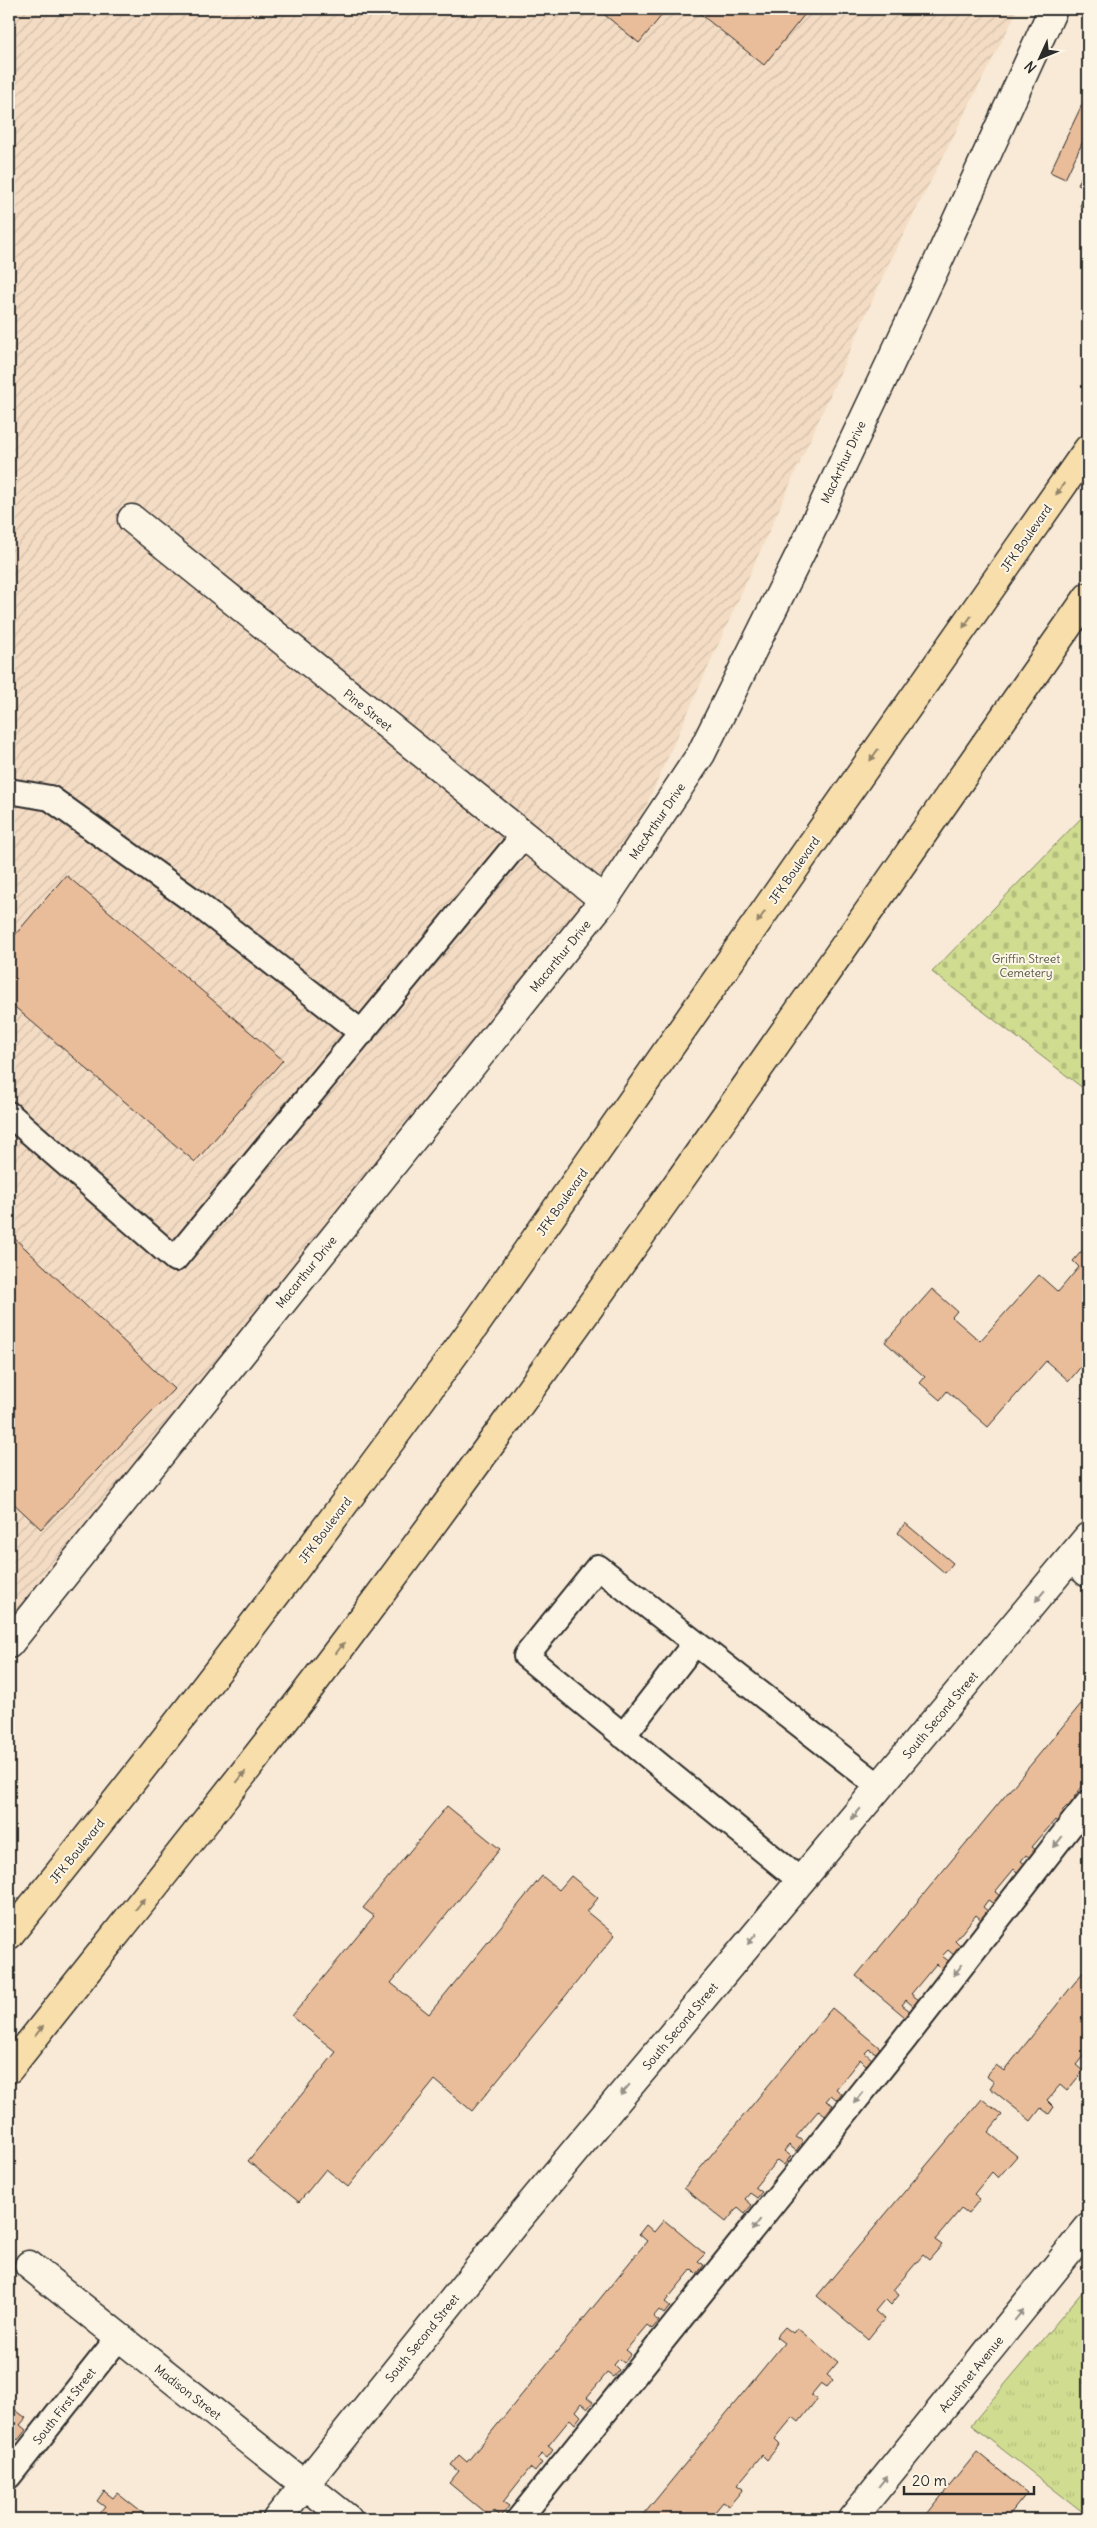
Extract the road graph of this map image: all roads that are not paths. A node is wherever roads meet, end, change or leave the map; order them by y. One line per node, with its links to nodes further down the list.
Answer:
1 (1053, 9): 7 (street, MacArthur Drive)
2 (1088, 449): 18 (main road, JFK Boulevard, one-way to 18)
3 (132, 519): 6 (street, Pine Street)
4 (1088, 597): 19 (main road, one-way to 4)
5 (9, 791): 8 (lane)
6 (524, 835): 7 (street, Pine Street); 8 (lane)
7 (604, 900): 13 (street, Macarthur Drive)
8 (362, 1033): 9 (lane)
9 (9, 1114)
10 (1088, 1537): 11 (street, South Second Street)
11 (1080, 1566): 15 (street, South Second Street, one-way to 15)
12 (694, 1642): 14 (lane); 14 (lane); 15 (lane)
13 (9, 1644)
14 (623, 1736): 17 (lane)
15 (880, 1787): 17 (street, South Second Street, one-way to 17)
16 (1088, 1804): 27 (lane, one-way to 27)
17 (801, 1881): 24 (street, South Second Street, one-way to 24)
18 (9, 1935)
19 (9, 2069)
20 (1088, 2228): 28 (street, Acushnet Avenue, one-way to 20)
21 (29, 2265): 22 (street, Madison Street)
22 (118, 2336): 23 (lane, South First Street); 24 (street, Madison Street)
23 (9, 2476)
24 (304, 2484): 25 (street, South Second Street); 26 (street, Madison Street)
25 (277, 2519)
26 (348, 2519)
27 (519, 2519)
28 (852, 2519)

